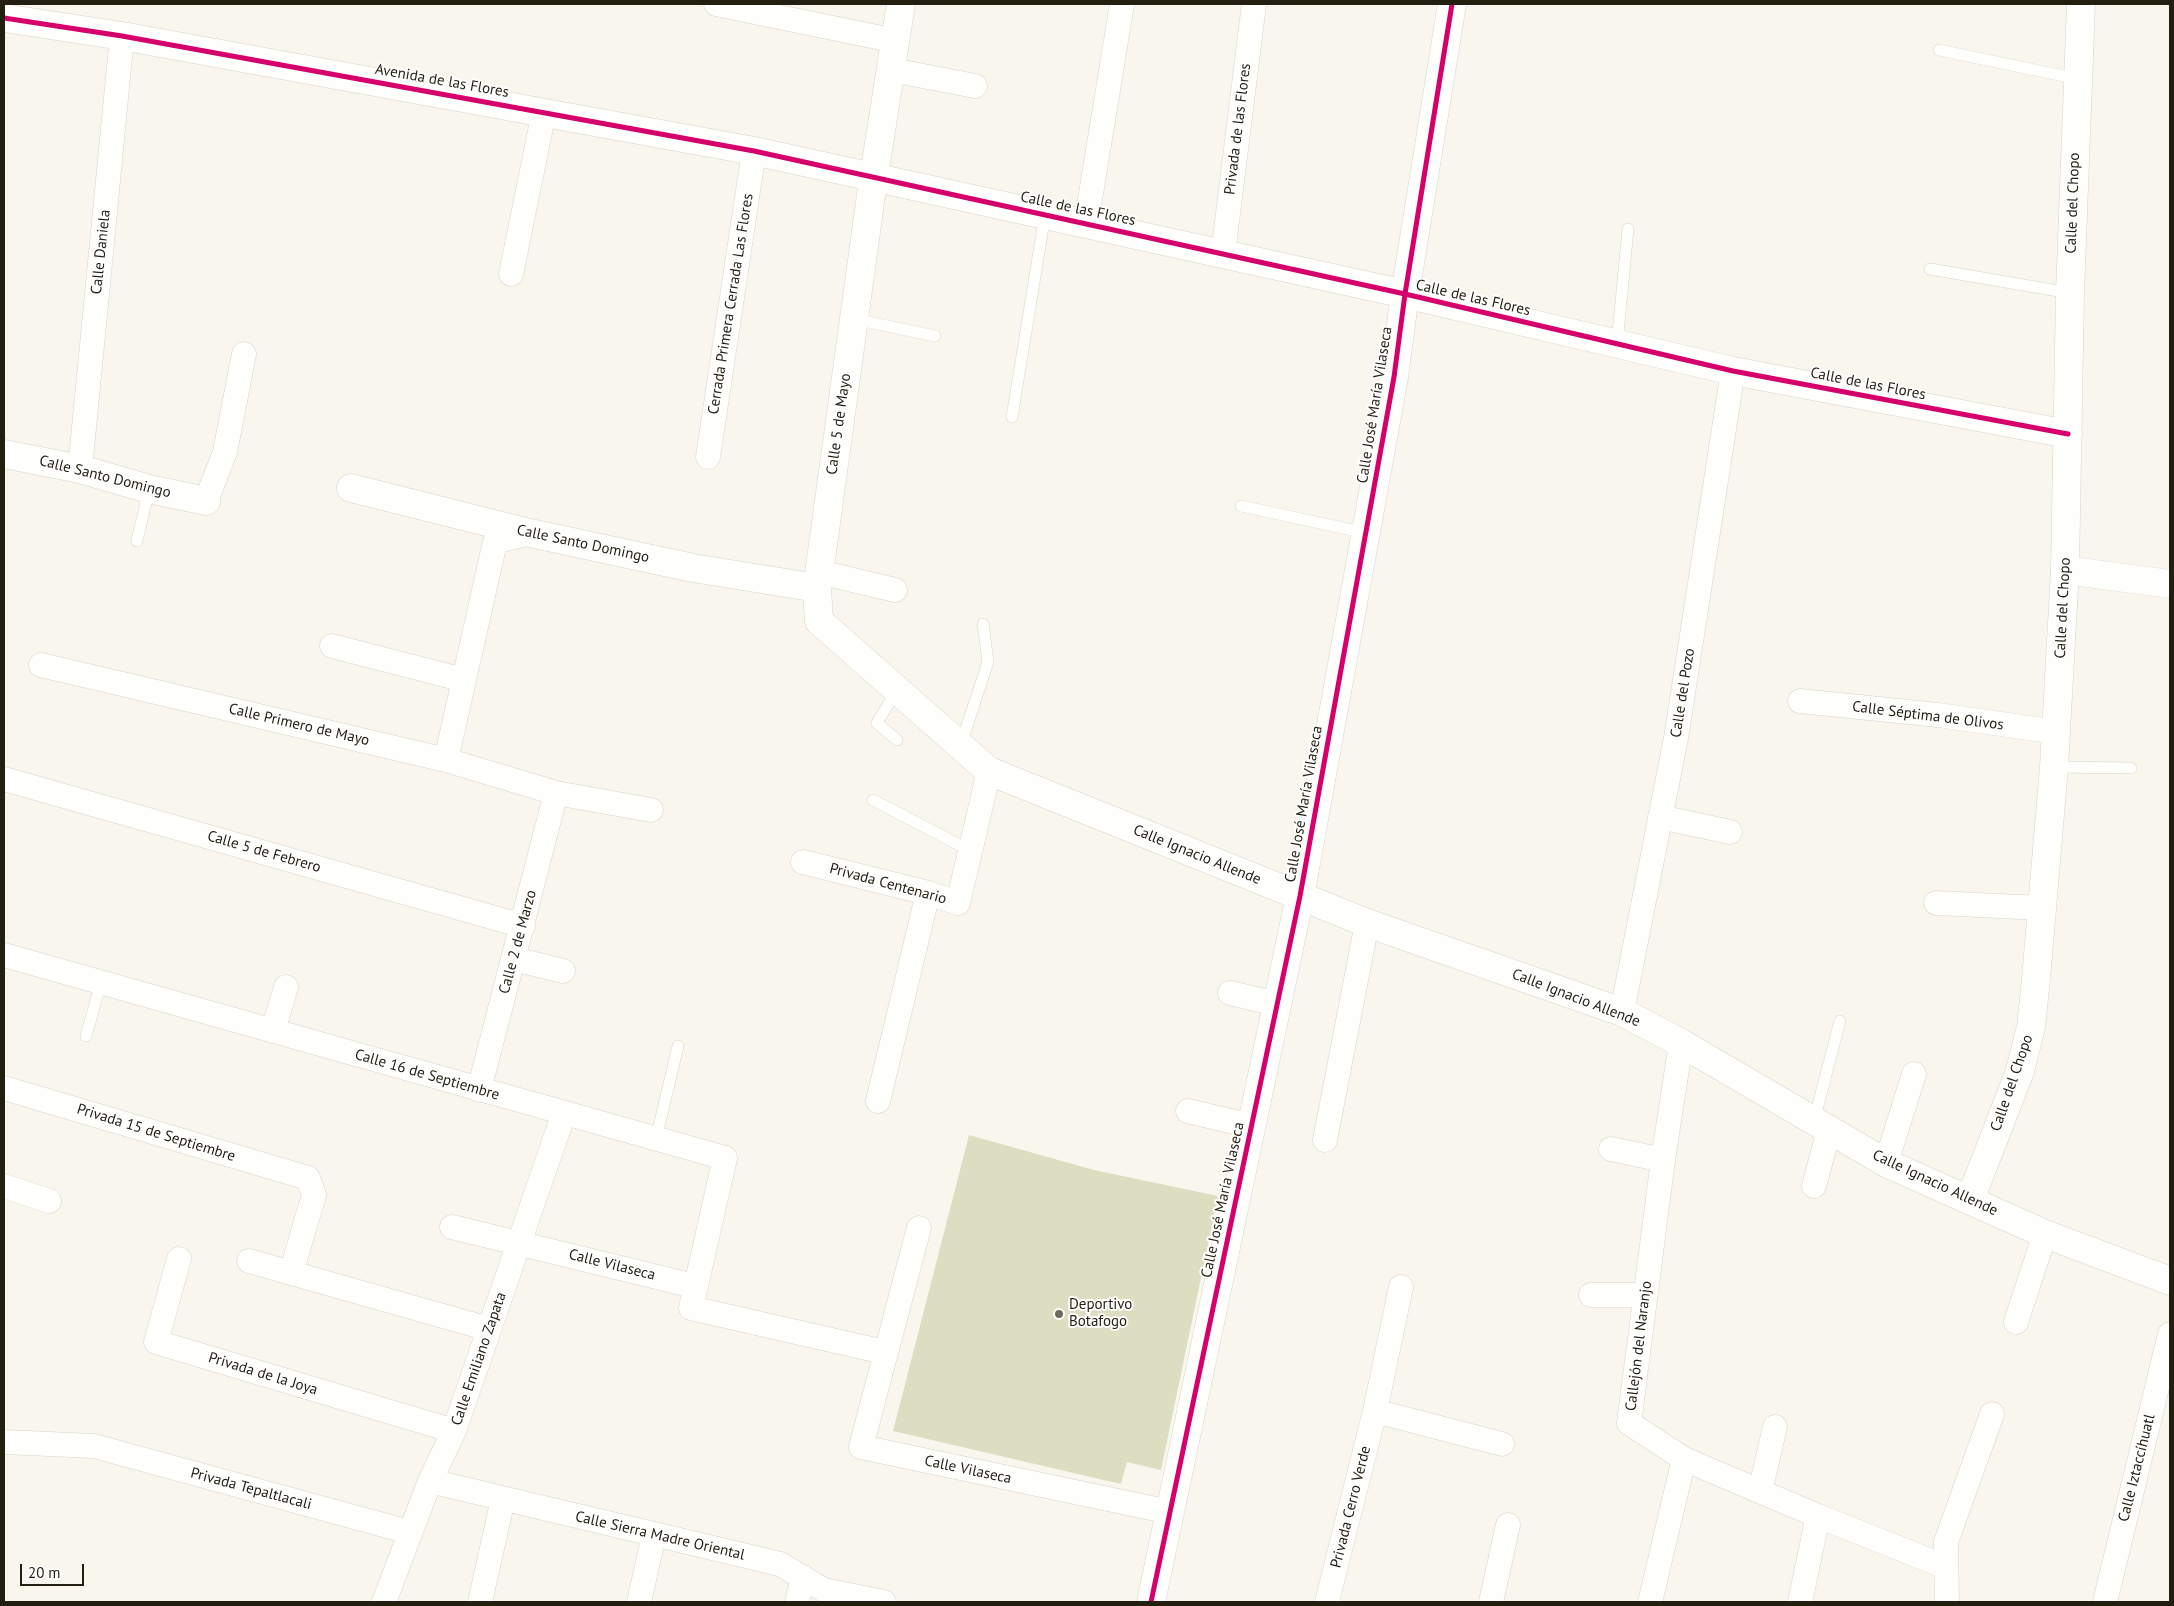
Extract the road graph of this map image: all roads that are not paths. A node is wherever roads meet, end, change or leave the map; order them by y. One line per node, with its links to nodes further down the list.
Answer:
1 (716, 4): 9 (street)
2 (901, 4): 9 (street, Calle 5 de Mayo)
3 (1122, 4): 18 (street)
4 (1254, 4): 20 (street, Privada de las Flores)
5 (1452, 4): 24 (street, Calle José María Vilaseca)
6 (2081, 4): 12 (street, Calle del Chopo)
7 (4, 18): 8 (street, Avenida de las Flores)
8 (122, 36): 14 (street, Avenida de las Flores); 34 (street, Calle Daniela)
9 (896, 41): 11 (street, Calle 5 de Mayo)
10 (1939, 50): 12 (lane)
11 (892, 70): 13 (street); 16 (street, Calle 5 de Mayo)
12 (2078, 79): 23 (street, Calle del Chopo)
13 (975, 86)
14 (544, 112): 15 (street, Avenida de las Flores); 22 (street)
15 (754, 151): 16 (street, Avenida de las Flores); 33 (street, Cerrada Primera Cerrada Las Flores)
16 (875, 177): 17 (street, Calle de las Flores); 25 (street, Calle 5 de Mayo)
17 (1046, 215): 18 (street, Calle de las Flores); 30 (lane)
18 (1086, 224): 20 (street, Calle de las Flores)
19 (1628, 229): 27 (lane)
20 (1223, 254): 24 (street, Calle de las Flores)
21 (1930, 269): 23 (lane)
22 (510, 274)
23 (2070, 293): 31 (street, Calle del Chopo)
24 (1405, 294): 27 (street, Calle de las Flores); 40 (street, Calle José María Vilaseca)
25 (854, 319): 26 (lane); 43 (street, Calle 5 de Mayo)
26 (935, 336)
27 (1617, 344): 29 (street, Calle de las Flores)
28 (244, 354): 37 (street)
29 (1733, 371): 31 (street, Calle de las Flores); 63 (street, Calle del Pozo)
30 (1012, 417)
31 (2068, 434): 42 (street, Calle del Chopo)
32 (4, 454): 34 (street, Calle Santo Domingo)
33 (708, 457)
34 (80, 469): 36 (street, Calle Santo Domingo)
35 (351, 488): 39 (street, Calle Santo Domingo)
36 (149, 489): 37 (street, Calle Santo Domingo); 41 (lane)
37 (206, 501)
38 (1241, 506): 40 (lane)
39 (530, 533): 43 (street, Calle Santo Domingo); 49 (street)
40 (1366, 533): 68 (street, Calle José María Vilaseca)
41 (137, 541)
42 (2065, 570): 44 (street); 52 (street, Calle del Chopo)
43 (818, 580): 45 (street); 50 (street, Calle 5 de Mayo)
44 (2170, 584)
45 (896, 590)
46 (984, 624): 54 (lane)
47 (332, 646): 49 (street)
48 (41, 665): 55 (street, Calle Primero de Mayo)
49 (464, 680): 55 (street)
50 (897, 690): 53 (lane); 54 (street, Calle 5 de Mayo)
51 (1800, 701): 52 (street, Calle Séptima de Olivos)
52 (2057, 732): 56 (street, Calle del Chopo)
53 (897, 740)
54 (960, 746): 58 (street, Calle 5 de Mayo)
55 (446, 760): 60 (street, Calle Primero de Mayo)
56 (2054, 767): 57 (lane); 70 (street, Calle del Chopo)
57 (2130, 768)
58 (989, 771): 65 (street, Privada Centenario); 68 (street, Calle Ignacio Allende)
59 (4, 779): 72 (street, Calle 5 de Febrero)
60 (556, 793): 62 (street, Calle Primero de Mayo); 72 (street, Calle 2 de Marzo)
61 (873, 800): 65 (lane)
62 (651, 810)
63 (1660, 817): 64 (street); 80 (street, Calle del Pozo)
64 (1730, 832)
65 (971, 851): 67 (street, Privada Centenario)
66 (804, 862): 67 (street, Privada Centenario)
67 (928, 893): 89 (street)
68 (1300, 896): 71 (street, Calle Ignacio Allende); 79 (street, Calle José María Vilaseca)
69 (1936, 902): 70 (street)
70 (2042, 908): 101 (street, Calle del Chopo)
71 (1367, 923): 80 (street, Calle Ignacio Allende); 95 (street)
72 (523, 926): 74 (street, Calle 2 de Marzo)
73 (4, 954): 76 (street, Calle 16 de Septiembre)
74 (514, 959): 75 (street); 88 (street, Calle 2 de Marzo)
75 (563, 971)
76 (101, 982): 82 (street, Calle 16 de Septiembre); 83 (lane)
77 (286, 987): 82 (street)
78 (1230, 994): 79 (street)
79 (1277, 1004): 92 (street, Calle José María Vilaseca)
80 (1622, 1012): 84 (street, Calle Ignacio Allende)
81 (1840, 1021): 93 (lane)
82 (272, 1032): 88 (street, Calle 16 de Septiembre)
83 (86, 1036)
84 (1681, 1043): 93 (street, Calle Ignacio Allende); 97 (street, Callejón del Naranjo)
85 (678, 1046): 94 (lane)
86 (1914, 1074): 98 (street)
87 (4, 1088): 109 (street, Privada 15 de Septiembre)
88 (479, 1090): 91 (street, Calle 16 de Septiembre)
89 (878, 1101)
90 (1188, 1111): 92 (street)
91 (564, 1113): 94 (street, Calle 16 de Septiembre); 106 (street, Calle Emiliano Zapata)
92 (1251, 1126): 129 (street, Calle José María Vilaseca)
93 (1821, 1126): 98 (street, Calle Ignacio Allende); 100 (street)
94 (656, 1139): 111 (street, Calle 16 de Septiembre)
95 (1325, 1140)
96 (1611, 1149): 97 (street)
97 (1663, 1160): 114 (street, Callejón del Naranjo)
98 (1886, 1162): 101 (street, Calle Ignacio Allende)
99 (4, 1186): 102 (street)
100 (1814, 1186)
101 (1970, 1200): 105 (street, Calle Ignacio Allende)
102 (49, 1201)
103 (452, 1227): 106 (street, Calle Vilaseca)
104 (919, 1228): 118 (street, Calle Vilaseca)
105 (2045, 1234): 110 (street, Calle Ignacio Allende); 115 (street)
106 (519, 1242): 111 (street, Calle Vilaseca); 116 (street, Calle Emiliano Zapata)
107 (180, 1259): 122 (street, Privada de la Joya)
108 (249, 1261): 109 (street)
109 (291, 1273): 116 (street)
110 (2170, 1281)
111 (694, 1286): 118 (street)
112 (1401, 1286): 119 (street, Privada Cerro Verde)
113 (1590, 1295): 114 (street)
114 (1645, 1295): 125 (street, Callejón del Naranjo)
115 (2016, 1322)
116 (489, 1329): 122 (street, Calle Emiliano Zapata)
117 (2170, 1334): 147 (street, Calle Iztaccíhuatl)
118 (884, 1352): 129 (street, Calle Vilaseca)
119 (1375, 1411): 124 (street); 142 (street, Privada Cerro Verde)
120 (1992, 1414): 134 (street)
121 (1775, 1426): 127 (street)
122 (454, 1432): 126 (street, Calle Emiliano Zapata)
123 (4, 1442): 132 (street, Privada Tepaltlacali)
124 (1502, 1444)
125 (1684, 1459): 127 (street, Callejón del Naranjo); 144 (street)
126 (430, 1481): 128 (street, Calle Sierra Madre Oriental); 132 (street, Calle Emiliano Zapata)
127 (1760, 1491): 130 (street, Callejón del Naranjo)
128 (503, 1499): 133 (street, Calle Sierra Madre Oriental); 137 (street)
129 (1170, 1512): 141 (street, Calle José María Vilaseca)
130 (1818, 1516): 134 (street, Callejón del Naranjo); 145 (street)
131 (1508, 1525): 143 (street)
132 (409, 1532): 136 (street, Calle Emiliano Zapata)
133 (654, 1534): 135 (street, Calle Sierra Madre Oriental); 138 (street)
134 (1946, 1567): 146 (street)
135 (804, 1577): 139 (street); 140 (street, Calle Sierra Madre Oriental)
136 (384, 1602)
137 (480, 1602)
138 (639, 1602)
139 (797, 1602)
140 (884, 1602)
141 (1151, 1602)
142 (1327, 1602)
143 (1491, 1602)
144 (1650, 1602)
145 (1800, 1602)
146 (1947, 1602)
147 (2105, 1602)

